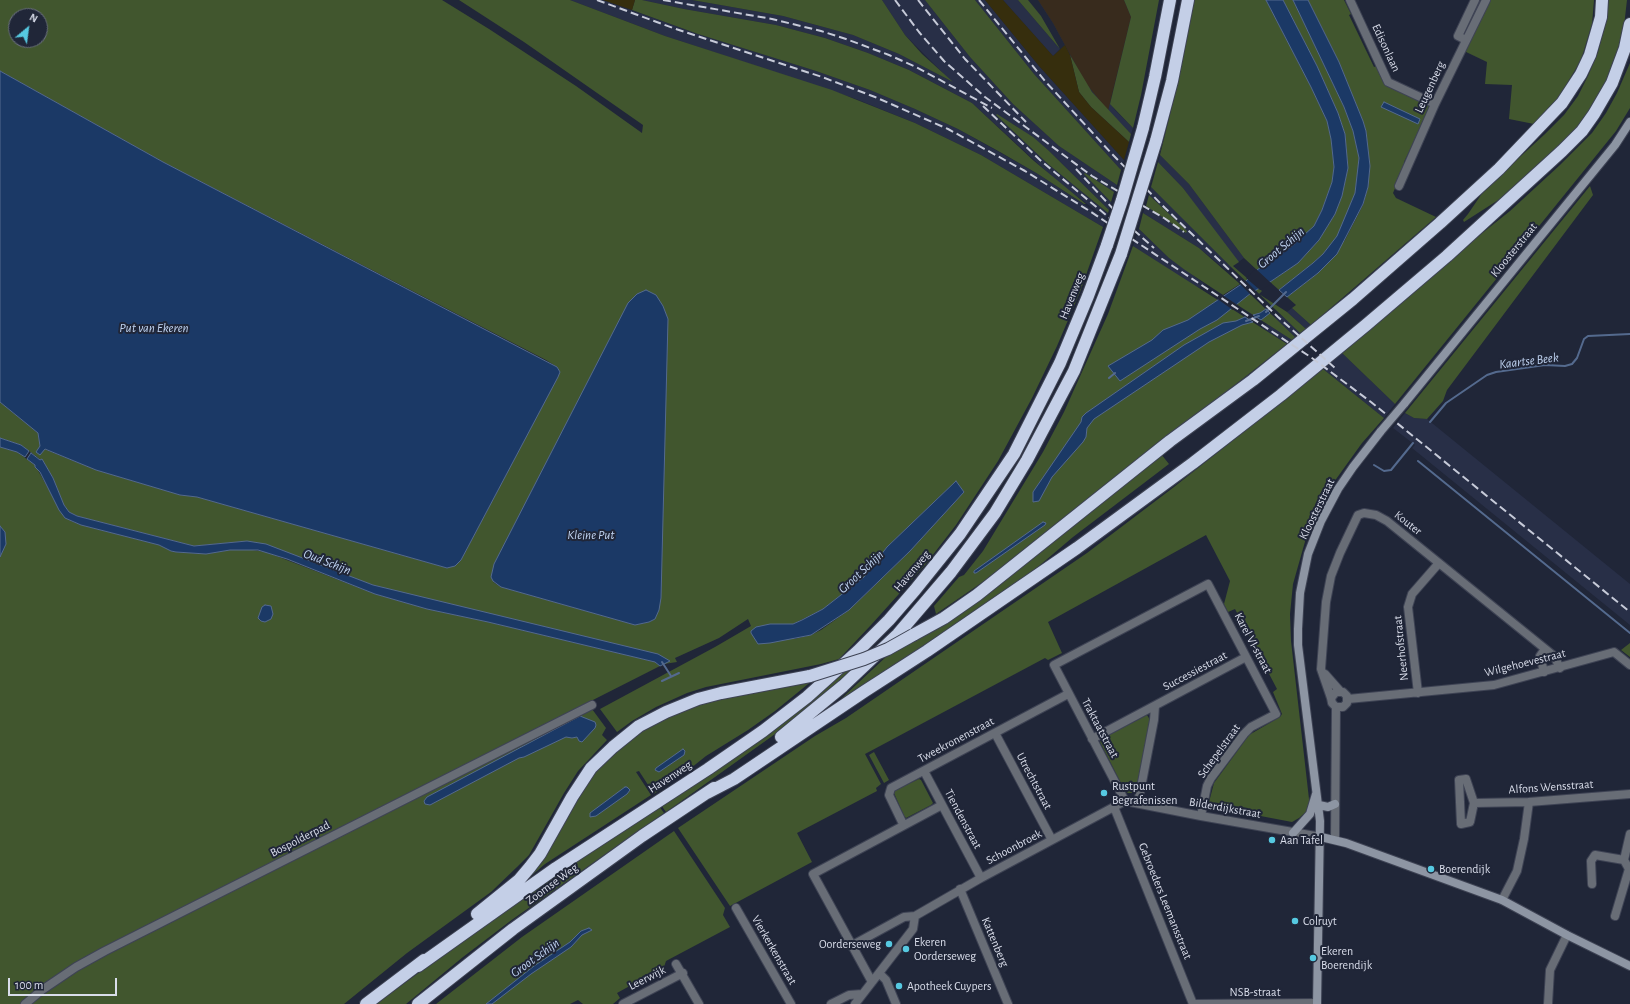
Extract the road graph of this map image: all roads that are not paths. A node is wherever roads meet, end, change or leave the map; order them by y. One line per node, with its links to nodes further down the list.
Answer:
1 (1170, 0): 61 (highway, Havenweg, bridge)
2 (1188, 0): 33 (highway, bridge)
3 (1350, 0): 9 (street, Edisonlaan)
4 (1475, 0): 8 (street)
5 (1486, 0): 8 (street, Leugenberg)
6 (1602, 0): 61 (highway, bridge)
7 (1630, 24): 33 (highway)
8 (1466, 40): 9 (street, Leugenberg)
9 (1435, 104): 11 (street, Leugenberg)
10 (1630, 122): 32 (main road, Kloosterstraat, bridge)
11 (1399, 186)
12 (1439, 563): 13 (street, Kouter); 18 (street, Kouter); 21 (street, Neerhofstraat)
13 (1545, 649): 17 (street, Kouter); 19 (street)
14 (1246, 657): 15 (street, Karel VI-straat); 26 (street, Successiestraat); 28 (street, Karel VI-straat)
15 (1054, 665): 22 (street, Traktaatstraat)
16 (1630, 665): 17 (street, Wilgehoevestraat)
17 (1560, 668): 19 (street, Wilgehoevestraat)
18 (1321, 669): 20 (street); 23 (street, Kouter)
19 (1544, 672): 21 (street, Wilgehoevestraat)
20 (1340, 691): 23 (street); 24 (street)
21 (1418, 693): 24 (street, Wilgehoevestraat)
22 (1068, 694): 29 (street, Tweekronenstraat); 30 (street, Traktaatstraat)
23 (1331, 698): 27 (street)
24 (1348, 699): 27 (street, Wilgehoevestraat)
25 (592, 705): 67 (street, Bospolderpad)
26 (1156, 706): 30 (street, Successiestraat); 37 (street, Successiestraat)
27 (1336, 707): 38 (street)
28 (1276, 714): 43 (street, Schepelstraat)
29 (996, 733): 31 (street, Tweekronenstraat); 48 (street, Utrechtstraat)
30 (1092, 738): 35 (street, Traktaatstraat)
31 (924, 771): 40 (street, Tiendenstraat); 44 (street, Tweekronenstraat)
32 (1317, 790): 41 (main road, Kloosterstraat); 45 (main road)
33 (707, 793): 69 (highway, Zoomse Weg)
34 (1630, 794): 36 (street, Alfons Wensstraat)
35 (1125, 801): 37 (street, Bilderdijkstraat); 42 (street, Schoonbroek)
36 (1529, 802): 39 (street, Alfons Wensstraat); 54 (street)
37 (1138, 803): 43 (street, Bilderdijkstraat)
38 (1335, 804): 41 (main road); 49 (street)
39 (1474, 804): 39 (street)
40 (942, 805): 44 (street); 51 (street, Tiendenstraat)
41 (1319, 805): 47 (main road, Kloosterstraat)
42 (1114, 806): 48 (street, Schoonbroek); 77 (street, Gebroeders Leemansstraat)
43 (1200, 816): 45 (street, Bilderdijkstraat)
44 (903, 824): 59 (street)
45 (1293, 833): 47 (street, Bilderdijkstraat)
46 (1630, 834): 50 (street)
47 (1320, 837): 49 (main road); 78 (main road, Kloosterstraat)
48 (1052, 840): 51 (street, Schoonbroek)
49 (1335, 840): 54 (main road)
50 (1624, 860): 52 (street); 57 (street)
51 (981, 878): 53 (street, Schoonbroek)
52 (1592, 884)
53 (960, 889): 56 (street, Schoonbroek); 76 (street, Kattenberg)
54 (1502, 900): 58 (main road)
55 (736, 908): 72 (street, Vierkerkenstraat)
56 (915, 916): 59 (street, Schoonbroek); 64 (street)
57 (1615, 916)
58 (1567, 935): 62 (main road); 79 (street)
59 (851, 946): 65 (street)
60 (676, 964): 63 (street)
61 (418, 966): 68 (highway)
62 (1630, 966)
63 (683, 973): 70 (street, Leerwijk); 71 (street)
64 (879, 973): 65 (street); 75 (street)
65 (872, 982): 66 (street)
66 (862, 994): 73 (street); 74 (street)
67 (25, 1004)
68 (366, 1004)
69 (418, 1004)
70 (623, 1004)
71 (699, 1004)
72 (791, 1004)
73 (831, 1004)
74 (854, 1004)
75 (896, 1004)
76 (1008, 1004)
77 (1193, 1004): 78 (street, NSB-straat)
78 (1317, 1004)
79 (1548, 1004)

